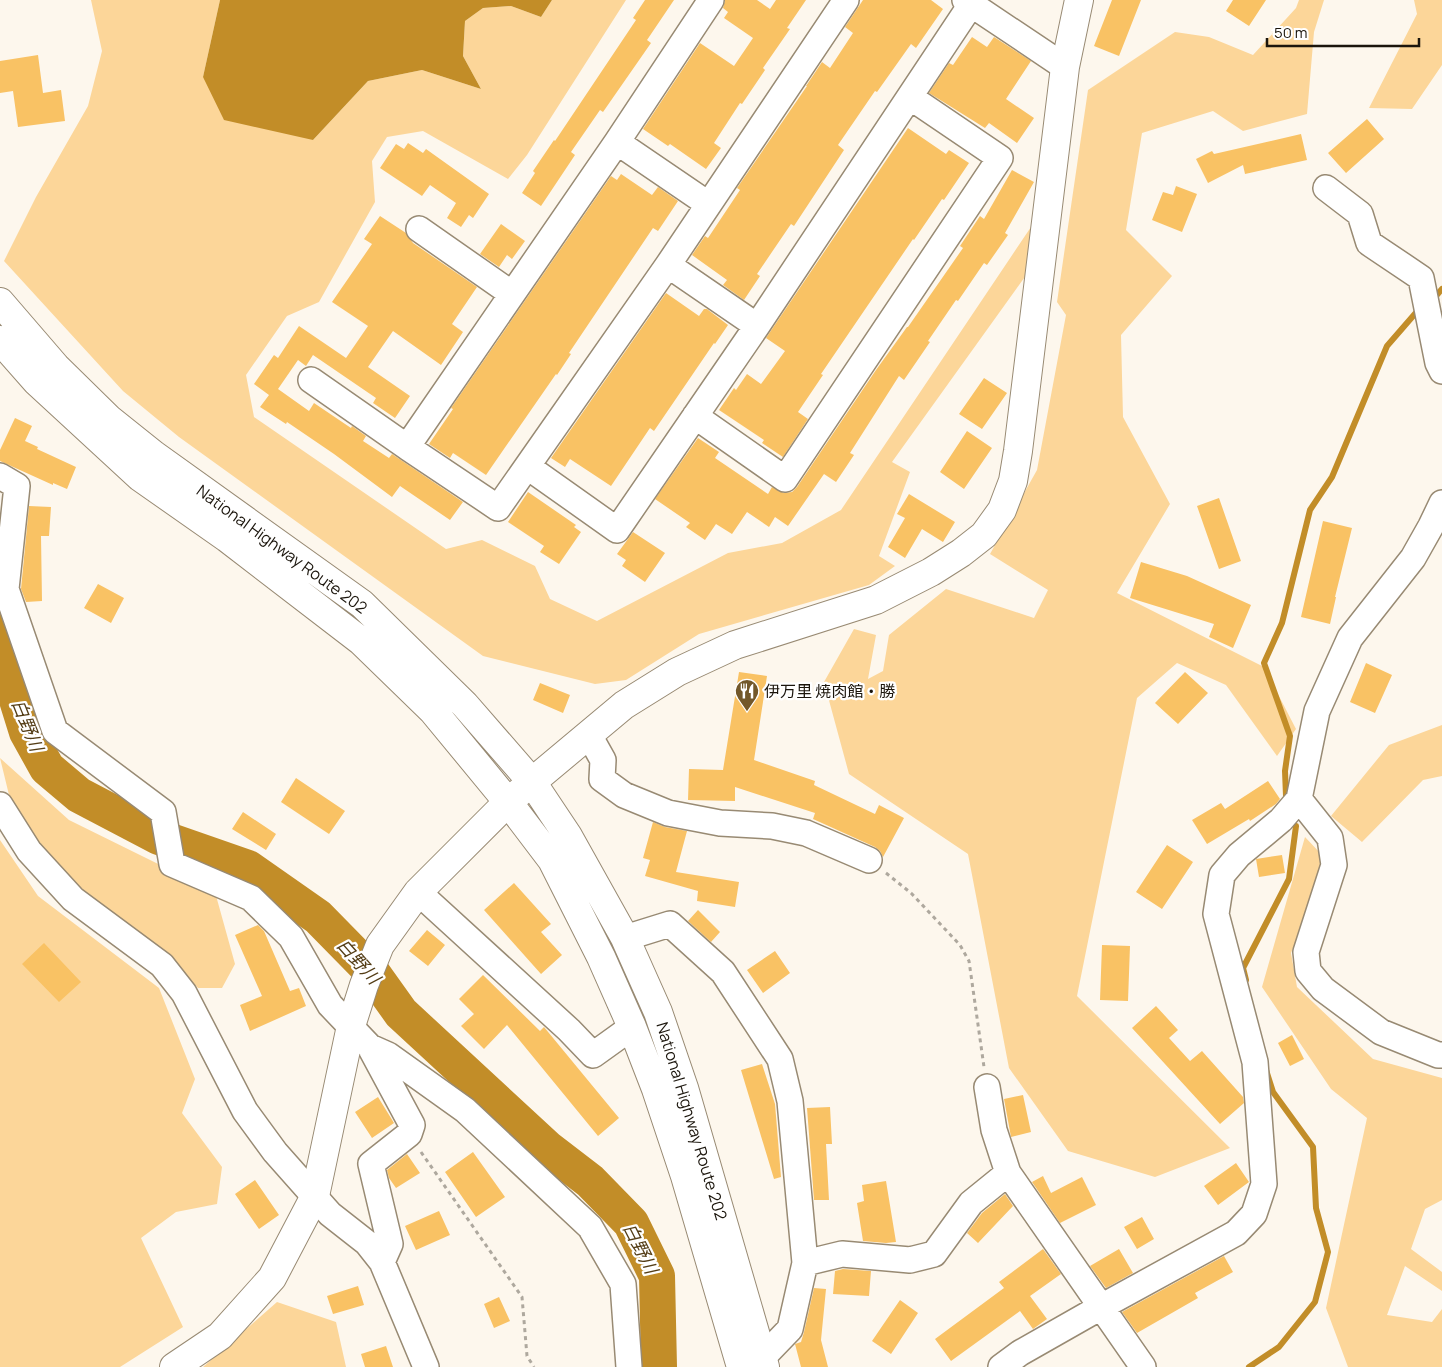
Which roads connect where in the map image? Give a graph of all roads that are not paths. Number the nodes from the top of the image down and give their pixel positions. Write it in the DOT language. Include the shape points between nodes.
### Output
graph roads {
  1 [pos="711,0"];
  2 [pos="846,0"];
  3 [pos="1079,0"];
  4 [pos="970,1"];
  5 [pos="1065,67"];
  6 [pos="910,97"];
  7 [pos="617,142"];
  8 [pos="1326,188"];
  9 [pos="708,204"];
  10 [pos="419,228"];
  11 [pos="668,265"];
  12 [pos="512,294"];
  13 [pos="0,302"];
  14 [pos="757,326"];
  15 [pos="0,340"];
  16 [pos="1442,371"];
  17 [pos="311,380"];
  18 [pos="695,416"];
  19 [pos="407,447"];
  20 [pos="528,467"];
  21 [pos="0,476"];
  22 [pos="1442,503"];
  23 [pos="589,735"];
  24 [pos="532,782"];
  25 [pos="1299,799"];
  26 [pos="508,802"];
  27 [pos="0,805"];
  28 [pos="869,860"];
  29 [pos="418,892"];
  30 [pos="625,938"];
  31 [pos="351,1026"];
  32 [pos="632,1027"];
  33 [pos="370,1047"];
  34 [pos="1442,1055"];
  35 [pos="987,1087"];
  36 [pos="1008,1173"];
  37 [pos="315,1196"];
  38 [pos="382,1262"];
  39 [pos="805,1263"];
  40 [pos="1101,1306"];
  41 [pos="756,1364"];
  42 [pos="174,1367"];
  43 [pos="426,1367"];
  44 [pos="630,1367"];
  45 [pos="1001,1367"];
  46 [pos="1143,1367"];
  1 -- 7 [label="street"];
  2 -- 9 [label="street"];
  3 -- 5 [label="main road"];
  4 -- 5 [label="street"];
  4 -- 6 [label="street"];
  5 -- 23 [label="main road" via="1018,451 1013,481 1002,510 984,535 931,572 876,600 735,646 677,672 624,705"];
  6 -- 14 [label="street"];
  6 -- 18 [label="street" via="1000,158 791,471 785,479"];
  7 -- 9 [label="street"];
  7 -- 12 [label="street"];
  8 -- 16 [label="street" via="1360,214 1369,243 1421,278"];
  9 -- 11 [label="street"];
  10 -- 12 [label="street"];
  11 -- 14 [label="street"];
  11 -- 20 [label="street"];
  12 -- 19 [label="street"];
  13 -- 24 [label="main road, National Highway Route 202" via="56,367 109,419 162,461 362,604 465,705"];
  14 -- 18 [label="street"];
  15 -- 26 [label="main road, National Highway Route 202" via="37,382 140,477 361,640 434,711"];
  17 -- 19 [label="street"];
  18 -- 20 [label="street" via="617,530"];
  19 -- 20 [label="street" via="498,508"];
  21 -- 31 [label="street" via="17,486 6,589 55,732 163,812 172,864 251,898 291,937 330,1004"];
  22 -- 25 [label="street" via="1413,558 1350,638 1317,711"];
  23 -- 24 [label="main road"];
  23 -- 28 [label="street" via="603,760 602,779 624,795 668,813 806,833"];
  24 -- 26 [label="main road"];
  24 -- 30 [label="main road, National Highway Route 202" via="568,836"];
  25 -- 34 [label="street" via="1330,838 1334,865 1306,952 1308,971 1323,989 1380,1032"];
  25 -- 40 [label="street" via="1222,875 1216,914 1255,1062 1264,1184 1254,1214 1236,1233"];
  26 -- 29 [label="main road"];
  26 -- 32 [label="main road, National Highway Route 202" via="552,860"];
  27 -- 37 [label="street" via="29,851 73,899 162,965 184,993 245,1111 275,1152"];
  29 -- 31 [label="main road" via="380,945"];
  29 -- 32 [label="street" via="569,1030 593,1056"];
  30 -- 39 [label="street" via="670,924 723,972 780,1059 790,1100"];
  30 -- 41 [label="main road, National Highway Route 202" via="658,1012 684,1088"];
  31 -- 33 [label="street"];
  31 -- 37 [label="main road"];
  32 -- 41 [label="main road, National Highway Route 202" via="656,1088 684,1176"];
  33 -- 38 [label="street" via="412,1126 408,1134 371,1164 390,1244"];
  33 -- 44 [label="street" via="388,1055 466,1110 590,1227 623,1284"];
  35 -- 36 [label="street" via="994,1130"];
  36 -- 39 [label="street" via="971,1202 934,1254 910,1260 842,1254"];
  36 -- 40 [label="street"];
  37 -- 38 [label="street" via="330,1214 367,1243"];
  37 -- 42 [label="main road" via="272,1278 220,1336"];
  38 -- 43 [label="street"];
  39 -- 41 [label="street" via="790,1329"];
  40 -- 45 [label="street"];
  40 -- 46 [label="street"];
}
